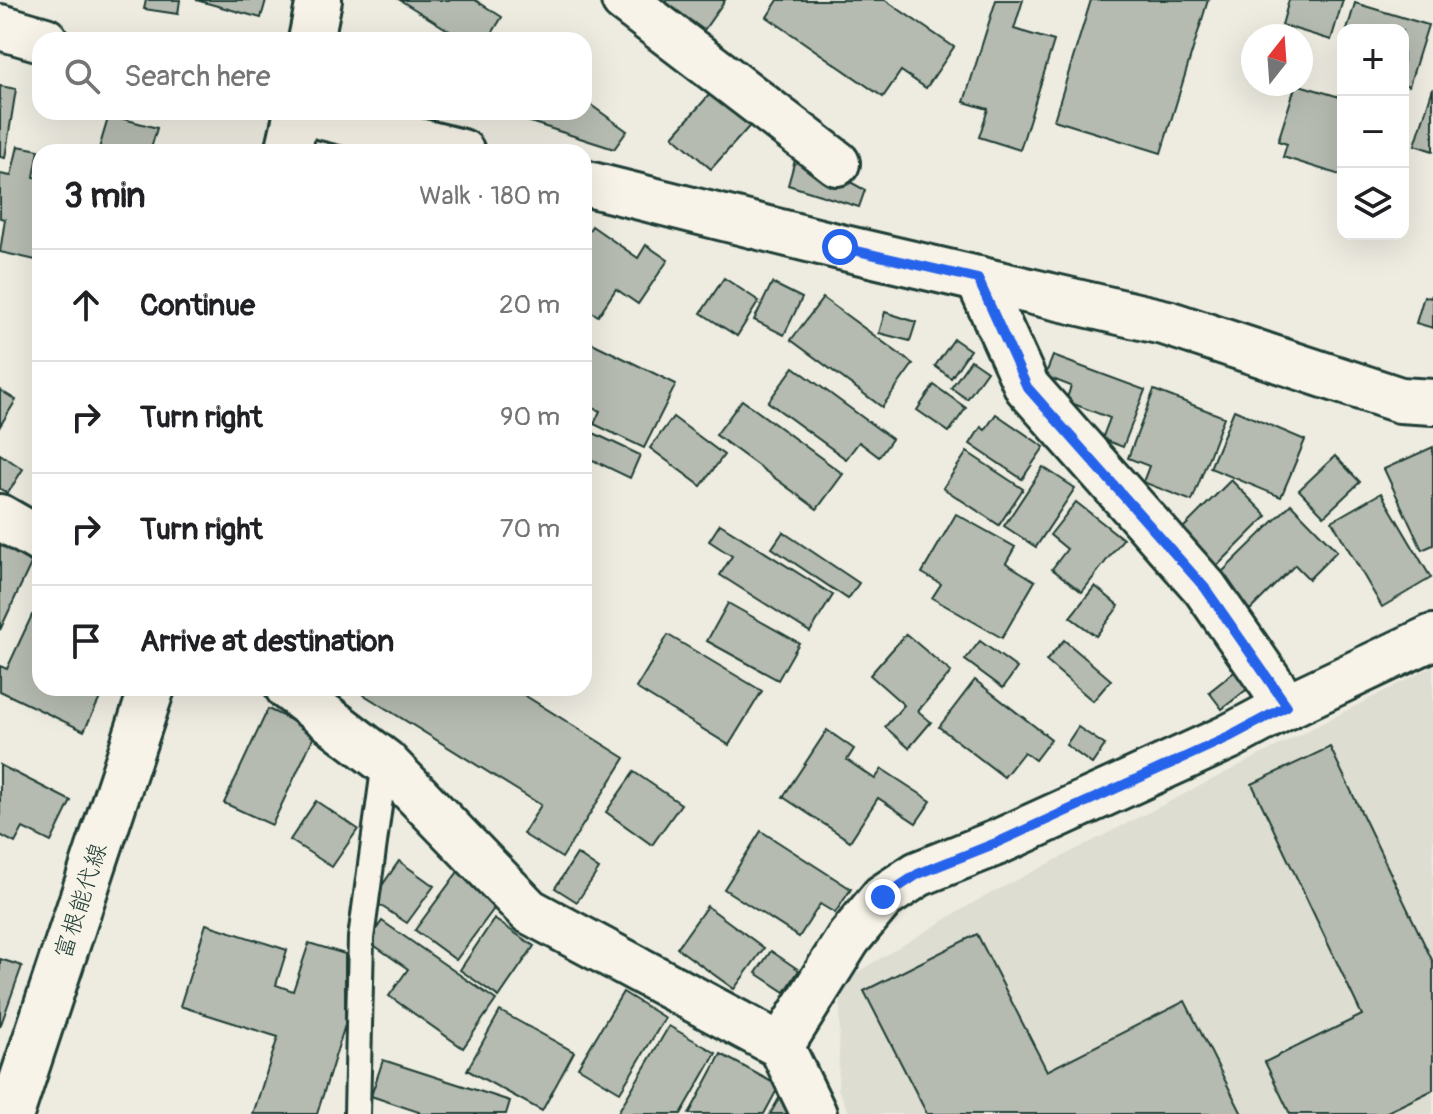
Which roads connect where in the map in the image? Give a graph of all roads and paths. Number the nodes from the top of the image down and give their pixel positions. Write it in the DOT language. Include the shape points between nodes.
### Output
graph roads {
  1 [pos="319,0"];
  2 [pos="624,0"];
  3 [pos="0,27"];
  4 [pos="313,32"];
  5 [pos="32,36"];
  6 [pos="295,120"];
  7 [pos="335,120"];
  8 [pos="290,144"];
  9 [pos="430,144"];
  10 [pos="837,163"];
  11 [pos="592,185"];
  12 [pos="978,279"];
  13 [pos="1433,402"];
  14 [pos="0,517"];
  15 [pos="32,535"];
  16 [pos="1433,637"];
  17 [pos="149,696"];
  18 [pos="298,696"];
  19 [pos="1287,706"];
  20 [pos="385,762"];
  21 [pos="781,1046"];
  22 [pos="11,1114"];
  23 [pos="357,1114"];
  24 [pos="814,1114"];
  1 -- 4 [label="street"];
  2 -- 10 [label="street"];
  3 -- 5 [label="street"];
  6 -- 8 [label="street"];
  7 -- 9 [label="street"];
  11 -- 12 [label="street"];
  12 -- 13 [label="street" via="1167,323 1400,400"];
  12 -- 19 [label="street" via="1027,387 1205,588"];
  14 -- 15 [label="street"];
  16 -- 19 [label="street"];
  17 -- 22 [label="street, 富根能代線"];
  18 -- 20 [label="street"];
  19 -- 21 [label="street" via="1229,737 918,874 883,897 848,939"];
  20 -- 21 [label="street" via="529,911"];
  20 -- 23 [label="lane" via="361,938"];
  21 -- 24 [label="street"];
}
